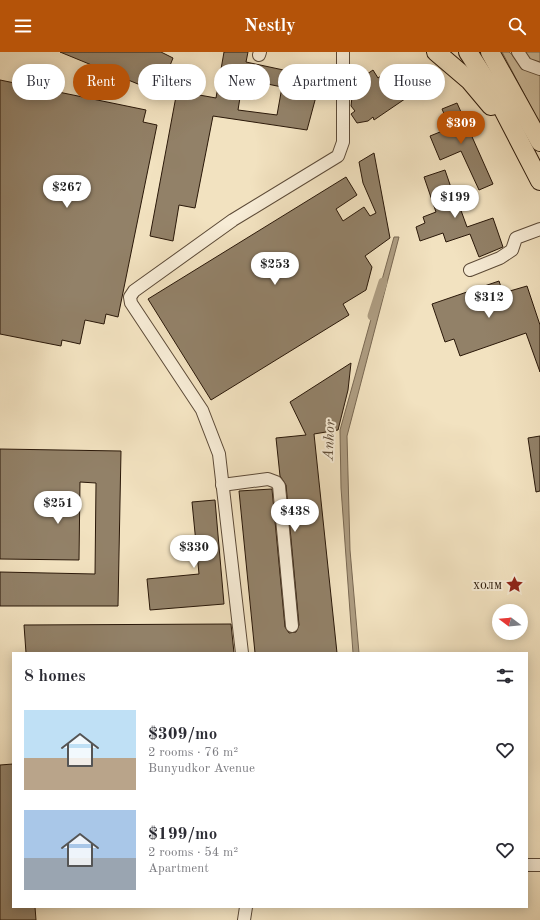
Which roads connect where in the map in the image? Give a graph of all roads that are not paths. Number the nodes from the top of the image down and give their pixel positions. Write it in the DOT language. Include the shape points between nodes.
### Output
graph roads {
  1 [pos="343,52"];
  2 [pos="436,52"];
  3 [pos="468,52"];
  4 [pos="490,52"];
  5 [pos="518,52"];
  6 [pos="540,69"];
  7 [pos="540,142"];
  8 [pos="532,162"];
  9 [pos="540,181"];
  10 [pos="540,229"];
  11 [pos="470,270"];
  12 [pos="222,484"];
  13 [pos="292,626"];
  14 [pos="242,652"];
  15 [pos="540,865"];
  16 [pos="528,866"];
  17 [pos="246,908"];
  18 [pos="244,920"];
  1 -- 12 [label="street" via="343,142 338,156 233,220 134,291 130,297 131,303 202,410 219,454"];
  2 -- 8 [label="highway" via="470,81"];
  3 -- 8 [label="highway" via="495,94"];
  4 -- 7 [label="highway"];
  5 -- 6 [label="street" via="526,64"];
  8 -- 9 [label="highway"];
  10 -- 11 [label="street" via="516,238 512,250 500,258"];
  12 -- 13 [label="street" via="268,479 279,486"];
  12 -- 14 [label="street"];
  15 -- 16 [label="street"];
  17 -- 18 [label="street"];
}
